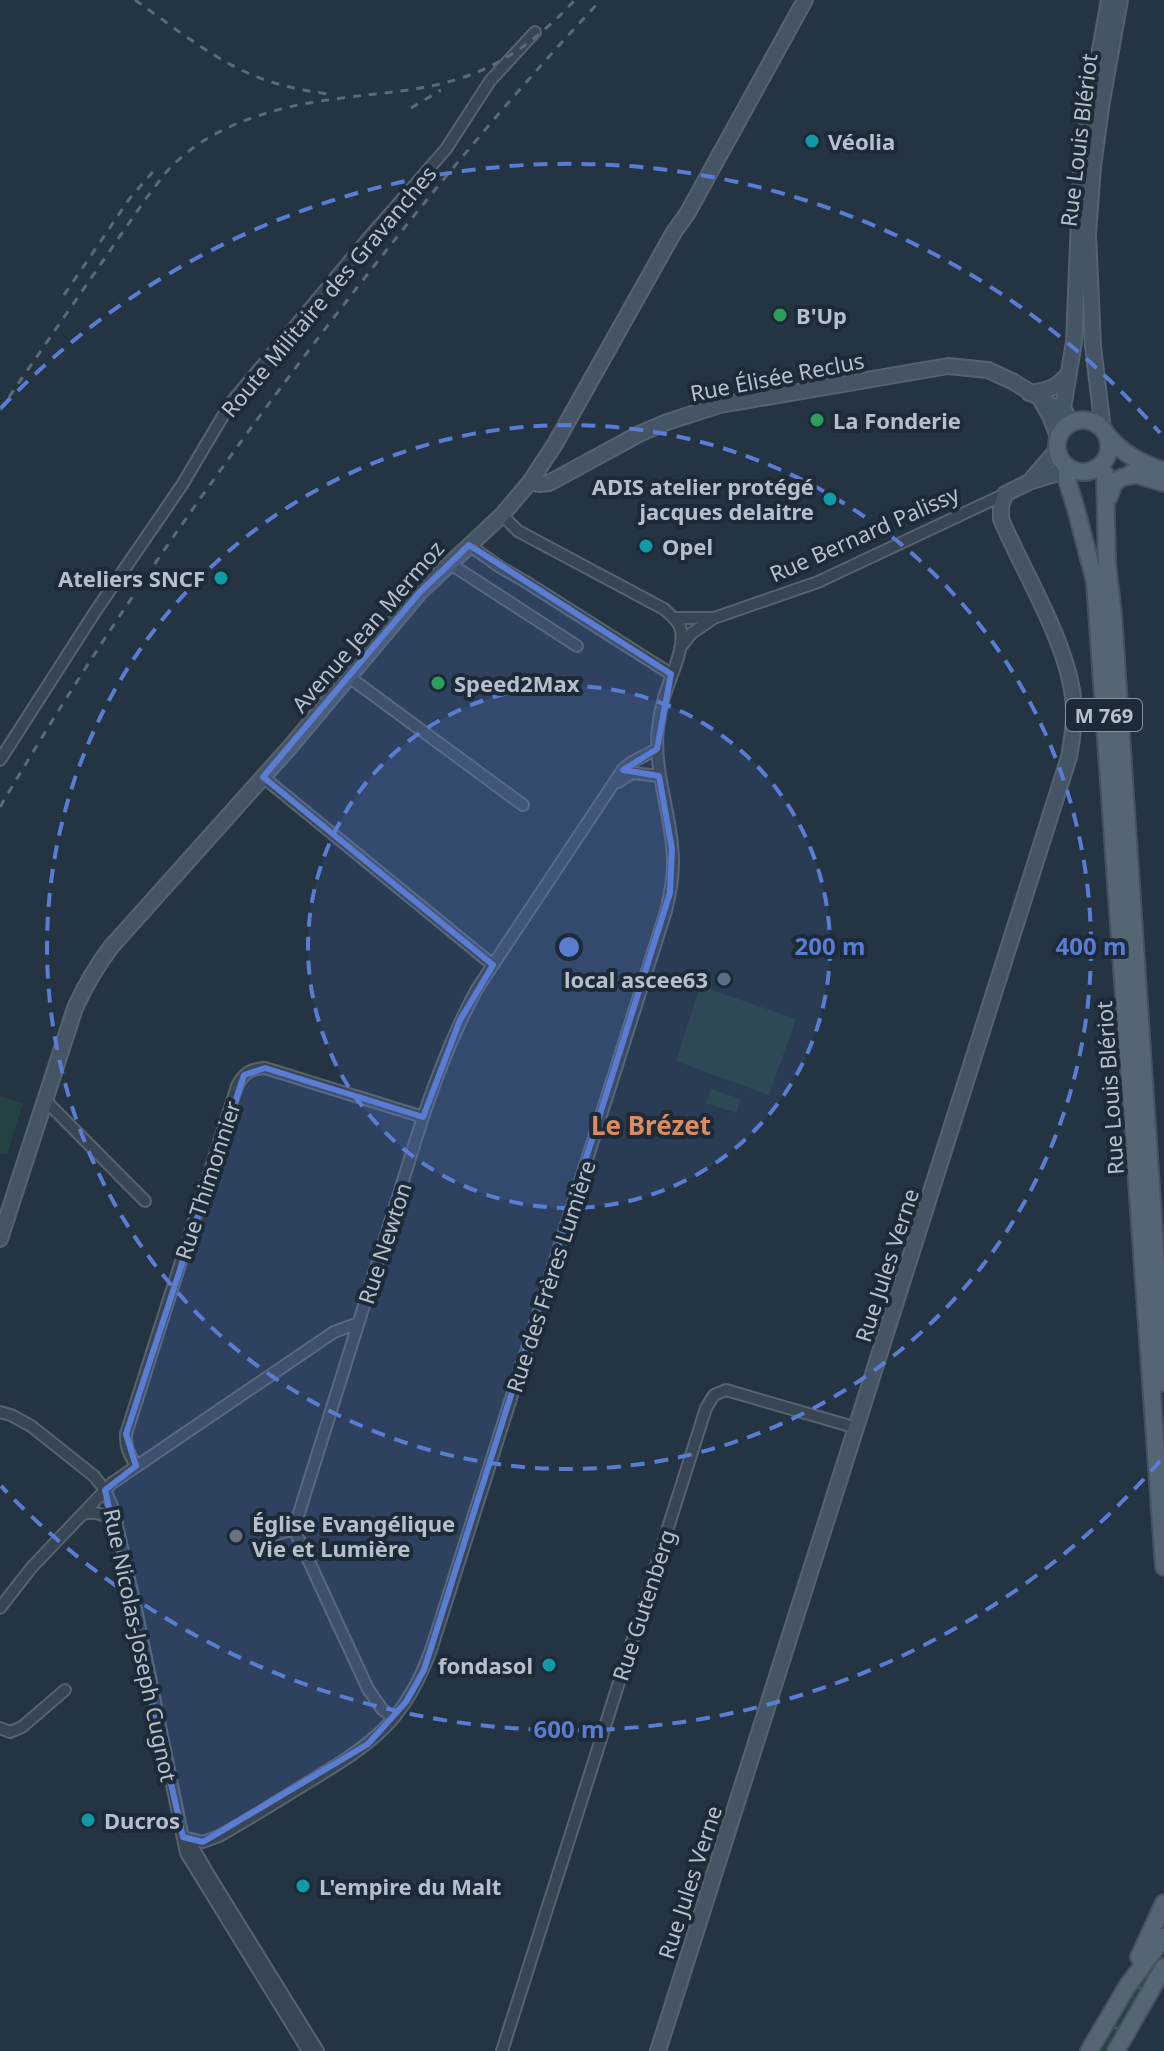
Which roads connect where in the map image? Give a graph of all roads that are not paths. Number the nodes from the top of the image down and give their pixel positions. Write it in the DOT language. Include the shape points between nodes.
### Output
graph roads {
  1 [pos="805,0"];
  2 [pos="1109,0"];
  3 [pos="1120,0"];
  4 [pos="535,32"];
  5 [pos="1069,374"];
  6 [pos="1034,396"];
  7 [pos="1072,422"];
  8 [pos="1105,432"];
  9 [pos="1058,443"];
  10 [pos="1099,466"];
  11 [pos="1068,467"];
  12 [pos="1157,478"];
  13 [pos="1036,480"];
  14 [pos="530,482"];
  15 [pos="1005,494"];
  16 [pos="1076,509"];
  17 [pos="971,510"];
  18 [pos="502,515"];
  19 [pos="1001,519"];
  20 [pos="469,545"];
  21 [pos="449,563"];
  22 [pos="1107,563"];
  23 [pos="674,618"];
  24 [pos="714,618"];
  25 [pos="577,646"];
  26 [pos="679,649"];
  27 [pos="671,674"];
  28 [pos="349,677"];
  29 [pos="657,749"];
  30 [pos="0,760"];
  31 [pos="659,776"];
  32 [pos="263,777"];
  33 [pos="613,785"];
  34 [pos="523,805"];
  35 [pos="493,965"];
  36 [pos="45,1100"];
  37 [pos="423,1117"];
  38 [pos="145,1201"];
  39 [pos="0,1239"];
  40 [pos="358,1323"];
  41 [pos="1164,1383"];
  42 [pos="0,1412"];
  43 [pos="857,1428"];
  44 [pos="136,1466"];
  45 [pos="105,1490"];
  46 [pos="82,1514"];
  47 [pos="117,1522"];
  48 [pos="294,1529"];
  49 [pos="270,1536"];
  50 [pos="1164,1567"];
  51 [pos="0,1608"];
  52 [pos="65,1690"];
  53 [pos="394,1718"];
  54 [pos="0,1728"];
  55 [pos="219,1836"];
  56 [pos="183,1837"];
  57 [pos="197,1854"];
  58 [pos="1164,1903"];
  59 [pos="1164,1937"];
  60 [pos="1164,1967"];
  61 [pos="1128,1985"];
  62 [pos="308,2051"];
  63 [pos="318,2051"];
  64 [pos="502,2051"];
  65 [pos="658,2051"];
  66 [pos="1089,2051"];
  67 [pos="1116,2051"];
  1 -- 14 [label="main road, Avenue Jean Mermoz"];
  2 -- 5 [label="main road, Rue Louis Blériot" via="1081,170"];
  3 -- 8 [label="main road, Rue Louis Blériot" via="1100,114 1088,234 1093,346"];
  4 -- 30 [label="street, Route Militaire des Gravanches" via="490,81 446,149 230,404"];
  5 -- 6 [label="main road"];
  5 -- 7 [label="main road, Rue Louis Blériot" via="1063,408"];
  6 -- 7 [label="main road, Rue Élisée Reclus"];
  6 -- 9 [label="main road" via="1050,416"];
  6 -- 14 [label="main road, Rue Élisée Reclus" via="988,370 948,366 720,405 639,434 549,483"];
  7 -- 8 [label="main road" via="1086,420"];
  7 -- 9 [label="main road"];
  8 -- 10 [label="main road" via="1108,453"];
  8 -- 12 [label="main road"];
  9 -- 11 [label="main road" via="1060,459"];
  9 -- 13 [label="main road, Rue Bernard Palissy"];
  10 -- 11 [label="main road" via="1083,472"];
  10 -- 12 [label="main road"];
  10 -- 22 [label="main road, Rue Louis Blériot / M 769" via="1105,474"];
  11 -- 13 [label="main road, Rue Bernard Palissy"];
  11 -- 16 [label="main road, Rue Louis Blériot / M 769"];
  12 -- 22 [label="main road" via="1117,479 1113,484"];
  13 -- 15 [label="main road, Rue Bernard Palissy"];
  13 -- 16 [label="main road" via="1059,486"];
  14 -- 18 [label="main road, Avenue Jean Mermoz"];
  15 -- 17 [label="street, Rue Bernard Palissy"];
  15 -- 19 [label="main road"];
  16 -- 50 [label="main road, Rue Louis Blériot / M 769" via="1095,582"];
  17 -- 19 [label="street"];
  17 -- 24 [label="street, Rue Bernard Palissy" via="818,582"];
  18 -- 20 [label="main road, Avenue Jean Mermoz"];
  18 -- 23 [label="street" via="518,531"];
  19 -- 43 [label="main road, Rue Jules Verne" via="1065,660 1074,732"];
  20 -- 21 [label="main road, Avenue Jean Mermoz"];
  20 -- 27 [label="street"];
  21 -- 25 [label="street"];
  21 -- 28 [label="main road, Avenue Jean Mermoz"];
  22 -- 41 [label="main road, Rue Louis Blériot / M 769"];
  23 -- 24 [label="street, Rue Bernard Palissy"];
  23 -- 26 [label="street, Rue des Frères Lumière" via="680,627"];
  24 -- 26 [label="street, Rue Bernard Palissy"];
  26 -- 27 [label="street, Rue des Frères Lumière"];
  27 -- 29 [label="street, Rue des Frères Lumière"];
  28 -- 32 [label="main road, Avenue Jean Mermoz"];
  28 -- 34 [label="street"];
  29 -- 31 [label="street, Rue des Frères Lumière"];
  29 -- 33 [label="street, Rue Newton" via="628,765"];
  31 -- 33 [label="street" via="632,773"];
  31 -- 53 [label="street, Rue des Frères Lumière" via="673,862 666,911 432,1647"];
  32 -- 35 [label="street"];
  32 -- 36 [label="main road, Avenue Jean Mermoz" via="97,966 75,1008"];
  33 -- 35 [label="street, Rue Newton"];
  35 -- 37 [label="street, Rue Newton" via="460,1020"];
  36 -- 38 [label="street"];
  36 -- 39 [label="main road, Avenue Jean Mermoz"];
  37 -- 40 [label="street, Rue Newton"];
  37 -- 44 [label="street, Rue Thimonnier" via="265,1068 244,1075 126,1434"];
  40 -- 44 [label="street" via="334,1332"];
  40 -- 48 [label="street, Rue Newton"];
  42 -- 45 [label="street, Rue Nicolas-Joseph Cugnot" via="31,1426"];
  43 -- 64 [label="street, Rue Gutenberg" via="736,1391 714,1395 706,1408"];
  43 -- 65 [label="main road, Rue Jules Verne"];
  44 -- 45 [label="street"];
  45 -- 46 [label="street"];
  45 -- 47 [label="street, Rue Nicolas-Joseph Cugnot"];
  46 -- 47 [label="street" via="102,1514"];
  46 -- 51 [label="street"];
  47 -- 56 [label="street, Rue Nicolas-Joseph Cugnot"];
  48 -- 49 [label="street"];
  48 -- 53 [label="street" via="368,1689"];
  52 -- 54 [label="street" via="22,1727 10,1732"];
  53 -- 55 [label="street, Rue des Frères Lumière" via="352,1755"];
  55 -- 56 [label="street, Rue des Frères Lumière" via="203,1842"];
  55 -- 57 [label="street, Rue des Frères Lumière"];
  56 -- 57 [label="street, Rue Nicolas-Joseph Cugnot"];
  56 -- 62 [label="street, Rue Nicolas-Joseph Cugnot" via="186,1853"];
  57 -- 63 [label="street, Rue Nicolas-Joseph Cugnot"];
  58 -- 61 [label="main road"];
  59 -- 61 [label="main road"];
  60 -- 67 [label="main road"];
  61 -- 66 [label="main road"];
}
